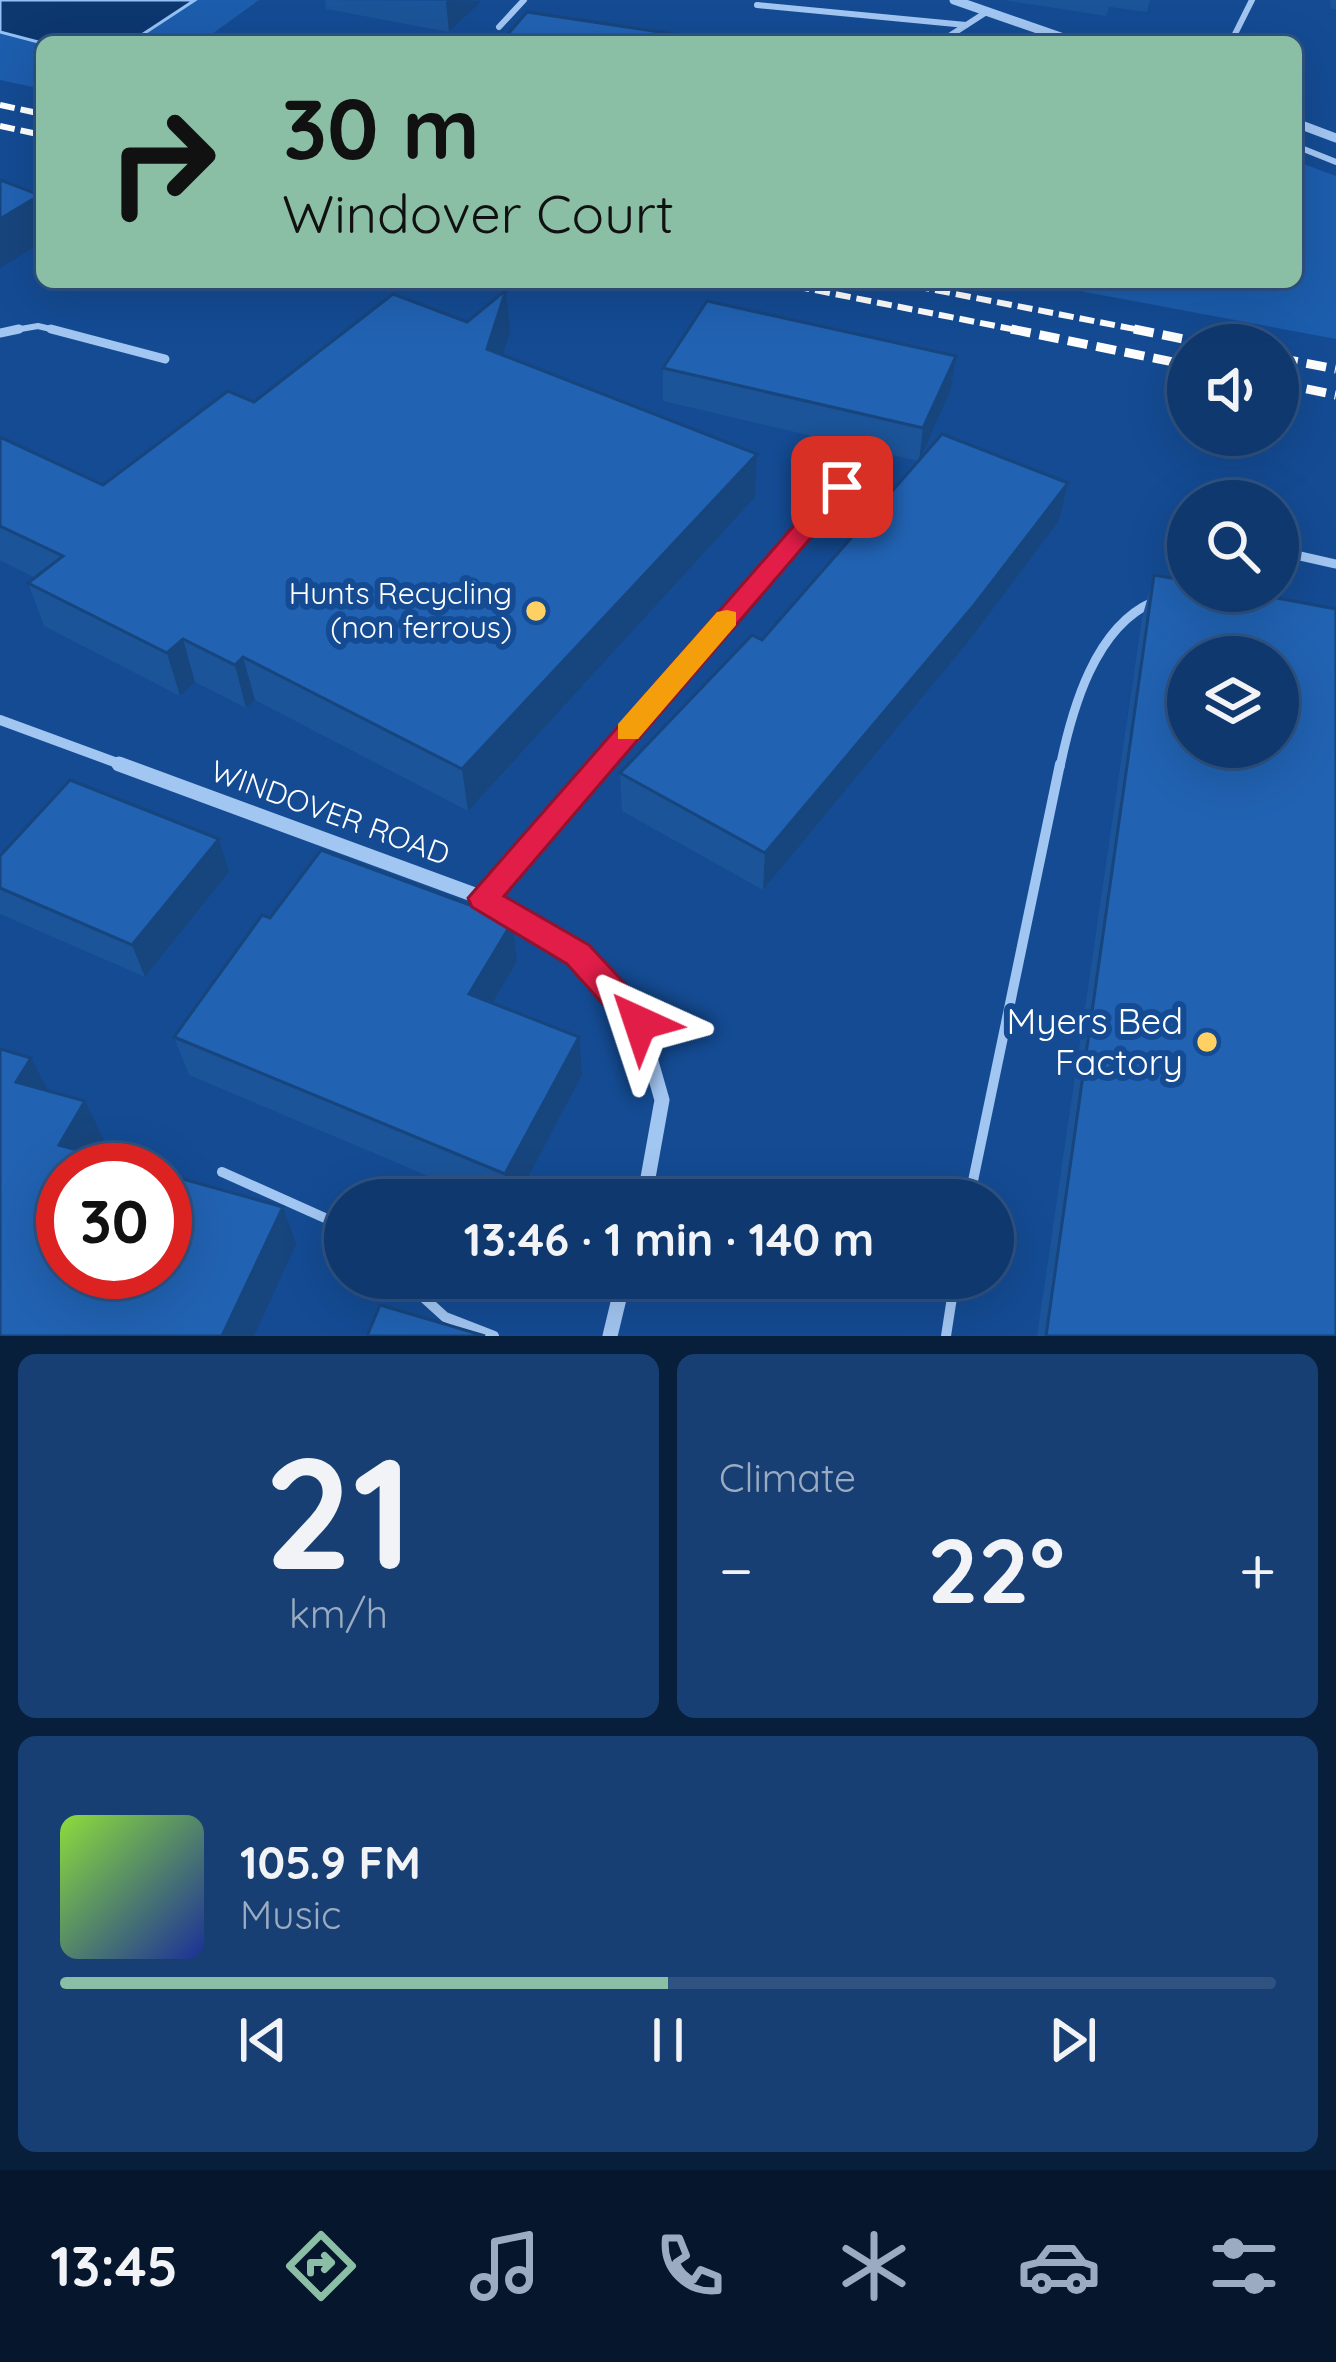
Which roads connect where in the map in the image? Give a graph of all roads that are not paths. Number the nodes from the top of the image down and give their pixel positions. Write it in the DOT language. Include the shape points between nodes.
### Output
graph roads {
  1 [pos="524,0"];
  2 [pos="953,0"];
  3 [pos="1252,0"];
  4 [pos="757,5"];
  5 [pos="988,11"];
  6 [pos="966,25"];
  7 [pos="499,27"];
  8 [pos="949,36"];
  9 [pos="1046,36"];
  10 [pos="1234,36"];
  11 [pos="1302,125"];
  12 [pos="1336,138"];
  13 [pos="1302,148"];
  14 [pos="1336,161"];
  15 [pos="0,333"];
  16 [pos="165,359"];
  17 [pos="842,487"];
  18 [pos="1299,556"];
  19 [pos="1336,564"];
  20 [pos="1167,601"];
  21 [pos="0,720"];
  22 [pos="633,727"];
  23 [pos="483,898"];
  24 [pos="222,1172"];
  25 [pos="648,1179"];
  26 [pos="974,1179"];
  27 [pos="324,1218"];
  28 [pos="426,1299"];
  29 [pos="619,1299"];
  30 [pos="952,1299"];
  31 [pos="494,1336"];
  32 [pos="610,1336"];
  33 [pos="946,1336"];
  1 -- 7 [label="lane"];
  2 -- 5 [label="street"];
  3 -- 10 [label="lane"];
  4 -- 6 [label="lane"];
  5 -- 6 [label="lane"];
  5 -- 9 [label="street"];
  6 -- 8 [label="lane"];
  11 -- 12 [label="street"];
  13 -- 14 [label="lane"];
  15 -- 16 [label="lane" via="38,326"];
  17 -- 22 [label="lane"];
  18 -- 19 [label="lane"];
  20 -- 26 [label="lane" via="1146,603 1115,628 1070,717"];
  21 -- 23 [label="street, WINDOVER ROAD"];
  22 -- 23 [label="street"];
  23 -- 25 [label="street, WINDOVER ROAD" via="578,954 640,1023 662,1100"];
  24 -- 27 [label="lane"];
  28 -- 31 [label="lane" via="446,1317"];
  29 -- 32 [label="street"];
  30 -- 33 [label="lane"];
}
